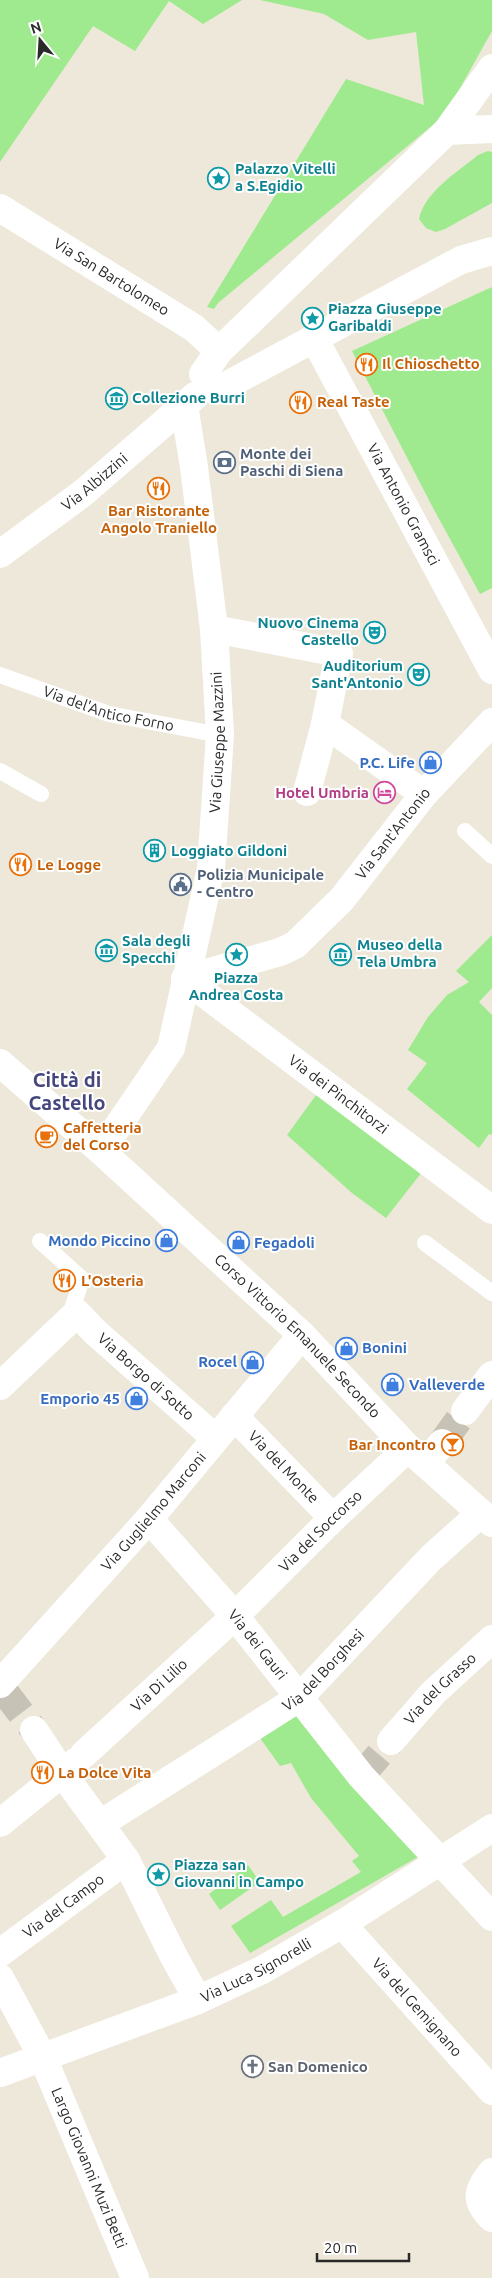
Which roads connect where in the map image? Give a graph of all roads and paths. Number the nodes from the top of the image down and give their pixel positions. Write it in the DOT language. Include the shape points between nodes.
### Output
graph roads {
  1 [pos="492,68"];
  2 [pos="492,129"];
  3 [pos="447,131"];
  4 [pos="0,208"];
  5 [pos="492,251"];
  6 [pos="314,338"];
  7 [pos="219,351"];
  8 [pos="210,384"];
  9 [pos="184,405"];
  10 [pos="0,554"];
  11 [pos="214,629"];
  12 [pos="492,670"];
  13 [pos="0,674"];
  14 [pos="492,722"];
  15 [pos="325,724"];
  16 [pos="220,735"];
  17 [pos="0,771"];
  18 [pos="307,792"];
  19 [pos="41,794"];
  20 [pos="429,798"];
  21 [pos="465,831"];
  22 [pos="492,856"];
  23 [pos="185,980"];
  24 [pos="0,1063"];
  25 [pos="101,1151"];
  26 [pos="492,1210"];
  27 [pos="40,1241"];
  28 [pos="425,1243"];
  29 [pos="492,1293"];
  30 [pos="77,1314"];
  31 [pos="302,1335"];
  32 [pos="492,1375"];
  33 [pos="1,1382"];
  34 [pos="465,1411"];
  35 [pos="234,1416"];
  36 [pos="215,1438"];
  37 [pos="425,1452"];
  38 [pos="333,1518"];
  39 [pos="486,1518"];
  40 [pos="149,1519"];
  41 [pos="234,1616"];
  42 [pos="492,1639"];
  43 [pos="1,1687"];
  44 [pos="299,1698"];
  45 [pos="34,1730"];
  46 [pos="391,1741"];
  47 [pos="75,1763"];
  48 [pos="0,1823"];
  49 [pos="100,1824"];
  50 [pos="492,1828"];
  51 [pos="126,1860"];
  52 [pos="440,1863"];
  53 [pos="492,1917"];
  54 [pos="342,1924"];
  55 [pos="0,1953"];
  56 [pos="0,1978"];
  57 [pos="198,2000"];
  58 [pos="43,2058"];
  59 [pos="0,2073"];
  60 [pos="492,2090"];
  61 [pos="492,2172"];
  62 [pos="492,2218"];
  63 [pos="135,2278"];
  1 -- 3 [label="street"];
  2 -- 3 [label="street"];
  3 -- 7 [label="street"];
  4 -- 7 [label="street, Via San Bartolomeo" via="194,328"];
  5 -- 6 [label="street" via="461,260"];
  6 -- 8 [label="street" via="216,391"];
  6 -- 12 [label="street, Via Antonio Gramsci"];
  7 -- 8 [label="street" via="203,374"];
  8 -- 9 [label="street, Via Albizzini"];
  9 -- 10 [label="street, Via Albizzini" via="83,493"];
  9 -- 11 [label="street, Via Giuseppe Mazzini"];
  11 -- 15 [label="street" via="339,653"];
  11 -- 16 [label="street, Via Giuseppe Mazzini"];
  13 -- 16 [label="lane, Via del'Antico Forno" via="109,714"];
  14 -- 20 [label="street, Via Sant'Antonio"];
  15 -- 18 [label="street"];
  15 -- 20 [label="street"];
  16 -- 23 [label="street, Via Giuseppe Mazzini" via="210,868"];
  17 -- 19 [label="lane"];
  20 -- 23 [label="street, Via Sant'Antonio" via="342,899 295,945"];
  21 -- 22 [label="lane"];
  23 -- 25 [label="street, Via Giuseppe Mazzini" via="171,1048"];
  23 -- 26 [label="street, Via dei Pinchitorzi"];
  24 -- 25 [label="street, Corso Vittorio Emanuele Secondo"];
  25 -- 31 [label="street, Corso Vittorio Emanuele Secondo"];
  27 -- 30 [label="lane" via="82,1279 73,1306"];
  28 -- 29 [label="lane"];
  30 -- 33 [label="street"];
  30 -- 36 [label="street, Via Borgo di Sotto"];
  31 -- 35 [label="street, Via Guglielmo Marconi"];
  31 -- 37 [label="street, Corso Vittorio Emanuele Secondo"];
  32 -- 34 [label="street"];
  35 -- 36 [label="street, Via Guglielmo Marconi"];
  35 -- 38 [label="street, Via del Monte"];
  36 -- 40 [label="street, Via Guglielmo Marconi"];
  37 -- 38 [label="street, Via del Soccorso"];
  37 -- 39 [label="street, Corso Vittorio Emanuele Secondo"];
  38 -- 41 [label="street, Via del Soccorso"];
  39 -- 44 [label="street, Via del Borghesi" via="431,1558"];
  40 -- 41 [label="street, Via dei Gauri"];
  40 -- 43 [label="street, Via Guglielmo Marconi"];
  41 -- 44 [label="street, Via dei Gauri"];
  41 -- 47 [label="street, Via Di Lilio"];
  42 -- 46 [label="street, Via del Grasso" via="433,1694"];
  44 -- 49 [label="street, Via del Borghesi"];
  44 -- 52 [label="street, Via dei Gauri" via="361,1776"];
  45 -- 47 [label="street"];
  47 -- 48 [label="street, Via Di Lilio"];
  47 -- 49 [label="street"];
  49 -- 51 [label="street"];
  50 -- 52 [label="street, Via Luca Signorelli"];
  51 -- 55 [label="street, Via del Campo"];
  51 -- 57 [label="street"];
  52 -- 53 [label="street, Via dei Gauri"];
  52 -- 54 [label="street, Via Luca Signorelli"];
  54 -- 57 [label="street, Via Luca Signorelli" via="262,1970"];
  54 -- 60 [label="street, Via del Gemignano"];
  56 -- 58 [label="street, Largo Giovanni Muzi Betti"];
  57 -- 58 [label="street, Via Luca Signorelli"];
  58 -- 59 [label="street, Via Luca Signorelli"];
  58 -- 63 [label="street, Largo Giovanni Muzi Betti"];
  61 -- 62 [label="street" via="480,2191 479,2200 481,2208"];
}
